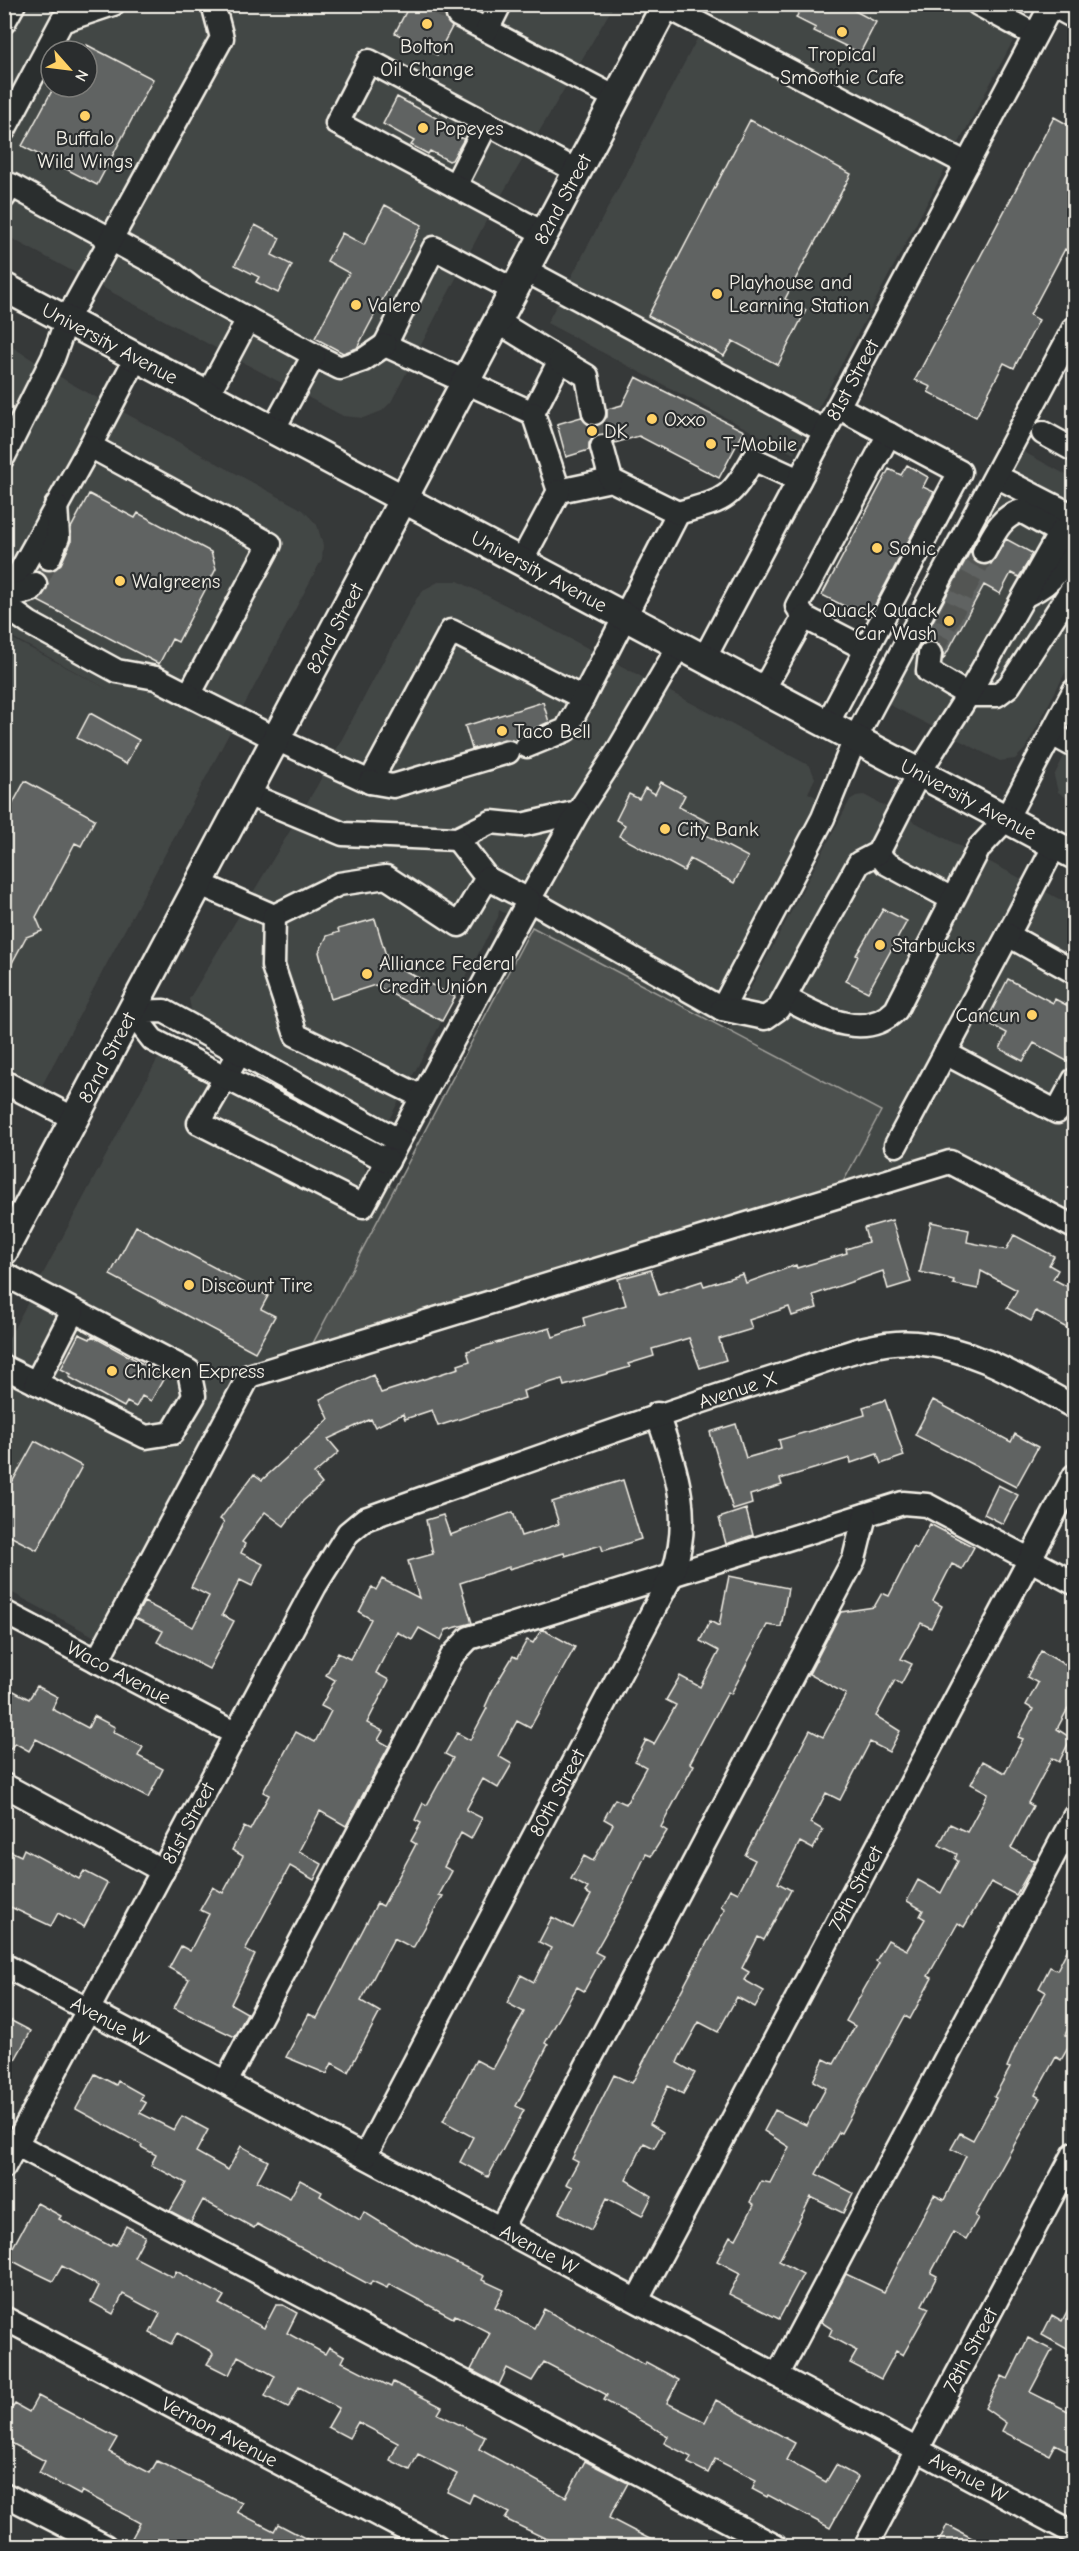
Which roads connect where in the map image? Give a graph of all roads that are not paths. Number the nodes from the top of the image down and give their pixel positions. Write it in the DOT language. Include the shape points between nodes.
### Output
graph roads {
  1 [pos="14,4"];
  2 [pos="113,4"];
  3 [pos="213,4"];
  4 [pos="500,4"];
  5 [pos="978,4"];
  6 [pos="664,5"];
  7 [pos="1052,5"];
  8 [pos="458,15"];
  9 [pos="1074,17"];
  10 [pos="4,22"];
  11 [pos="487,30"];
  12 [pos="1035,35"];
  13 [pos="616,98"];
  14 [pos="487,123"];
  15 [pos="4,130"];
  16 [pos="967,164"];
  17 [pos="577,171"];
  18 [pos="455,186"];
  19 [pos="7,188"];
  20 [pos="545,234"];
  21 [pos="112,238"];
  22 [pos="520,280"];
  23 [pos="4,287"];
  24 [pos="67,319"];
  25 [pos="248,319"];
  26 [pos="498,322"];
  27 [pos="1074,328"];
  28 [pos="385,345"];
  29 [pos="314,355"];
  30 [pos="137,356"];
  31 [pos="560,360"];
  32 [pos="465,383"];
  33 [pos="208,393"];
  34 [pos="838,407"];
  35 [pos="533,413"];
  36 [pos="594,413"];
  37 [pos="273,430"];
  38 [pos="825,431"];
  39 [pos="889,434"];
  40 [pos="1043,434"];
  41 [pos="90,446"];
  42 [pos="602,447"];
  43 [pos="1074,450"];
  44 [pos="4,456"];
  45 [pos="996,476"];
  46 [pos="611,480"];
  47 [pos="799,480"];
  48 [pos="560,491"];
  49 [pos="403,499"];
  50 [pos="57,506"];
  51 [pos="678,513"];
  52 [pos="1068,524"];
  53 [pos="984,552"];
  54 [pos="49,558"];
  55 [pos="521,562"];
  56 [pos="35,584"];
  57 [pos="1074,586"];
  58 [pos="6,597"];
  59 [pos="623,616"];
  60 [pos="804,617"];
  61 [pos="679,646"];
  62 [pos="866,649"];
  63 [pos="930,654"];
  64 [pos="704,659"];
  65 [pos="763,690"];
  66 [pos="1074,691"];
  67 [pos="189,694"];
  68 [pos="968,695"];
  69 [pos="583,698"];
  70 [pos="827,724"];
  71 [pos="1052,734"];
  72 [pos="855,739"];
  73 [pos="276,740"];
  74 [pos="1074,746"];
  75 [pos="919,773"];
  76 [pos="370,782"];
  77 [pos="247,794"];
  78 [pos="578,812"];
  79 [pos="1006,819"];
  80 [pos="457,839"];
  81 [pos="1065,850"];
  82 [pos="878,853"];
  83 [pos="487,878"];
  84 [pos="200,884"];
  85 [pos="952,899"];
  86 [pos="530,900"];
  87 [pos="274,916"];
  88 [pos="1008,935"];
  89 [pos="1074,972"];
  90 [pos="785,998"];
  91 [pos="722,1009"];
  92 [pos="132,1012"];
  93 [pos="945,1053"];
  94 [pos="239,1054"];
  95 [pos="227,1077"];
  96 [pos="1074,1080"];
  97 [pos="4,1082"];
  98 [pos="422,1097"];
  99 [pos="75,1119"];
  100 [pos="399,1140"];
  101 [pos="896,1145"];
  102 [pos="388,1161"];
  103 [pos="1074,1227"];
  104 [pos="4,1251"];
  105 [pos="4,1274"];
  106 [pos="73,1311"];
  107 [pos="4,1367"];
  108 [pos="36,1383"];
  109 [pos="1074,1407"];
  110 [pos="657,1414"];
  111 [pos="1074,1476"];
  112 [pos="399,1506"];
  113 [pos="865,1515"];
  114 [pos="1030,1560"];
  115 [pos="673,1573"];
  116 [pos="1074,1583"];
  117 [pos="4,1612"];
  118 [pos="98,1661"];
  119 [pos="236,1734"];
  120 [pos="4,1785"];
  121 [pos="1074,1817"];
  122 [pos="163,1871"];
  123 [pos="4,1965"];
  124 [pos="88,2009"];
  125 [pos="226,2082"];
  126 [pos="10,2142"];
  127 [pos="1074,2154"];
  128 [pos="365,2156"];
  129 [pos="4,2167"];
  130 [pos="501,2228"];
  131 [pos="637,2300"];
  132 [pos="4,2318"];
  133 [pos="778,2374"];
  134 [pos="918,2449"];
  135 [pos="4,2494"];
  136 [pos="1074,2533"];
  137 [pos="105,2547"];
  138 [pos="437,2547"];
  139 [pos="775,2547"];
  140 [pos="866,2547"];
  1 -- 10 [label="street"];
  2 -- 15 [label="street" via="62,21"];
  3 -- 21 [label="street" via="222,38"];
  4 -- 11 [label="street"];
  5 -- 12 [label="street"];
  6 -- 13 [label="main road, 82nd Street"];
  6 -- 16 [label="street"];
  7 -- 9 [label="street"];
  7 -- 12 [label="street, 81st Street"];
  8 -- 11 [label="street"];
  11 -- 13 [label="street"];
  12 -- 16 [label="street, 81st Street"];
  13 -- 17 [label="main road, 82nd Street"];
  14 -- 17 [label="street"];
  14 -- 18 [label="street"];
  14 -- 18 [label="street" via="369,60 337,123"];
  16 -- 34 [label="street, 81st Street"];
  17 -- 20 [label="main road, 82nd Street"];
  18 -- 20 [label="street"];
  19 -- 21 [label="street"];
  20 -- 22 [label="main road, 82nd Street"];
  21 -- 24 [label="street"];
  21 -- 25 [label="street"];
  22 -- 26 [label="main road, 82nd Street"];
  22 -- 28 [label="street" via="434,248"];
  22 -- 38 [label="street"];
  23 -- 24 [label="main road, University Avenue"];
  24 -- 30 [label="main road, University Avenue"];
  24 -- 44 [label="street" via="53,358"];
  25 -- 29 [label="street"];
  25 -- 33 [label="street"];
  26 -- 31 [label="street"];
  26 -- 32 [label="main road, 82nd Street"];
  27 -- 45 [label="street"];
  28 -- 29 [label="street" via="363,360 340,368"];
  28 -- 32 [label="street"];
  29 -- 37 [label="street"];
  30 -- 33 [label="main road, University Avenue"];
  30 -- 41 [label="street"];
  31 -- 35 [label="street"];
  31 -- 36 [label="street" via="587,376"];
  32 -- 35 [label="street"];
  32 -- 49 [label="main road, 82nd Street"];
  33 -- 37 [label="main road, University Avenue"];
  34 -- 38 [label="street, 81st Street"];
  34 -- 39 [label="street"];
  35 -- 48 [label="street"];
  37 -- 49 [label="main road, University Avenue"];
  38 -- 47 [label="street, 81st Street"];
  39 -- 60 [label="street" via="797,606"];
  39 -- 62 [label="street" via="960,472"];
  40 -- 43 [label="street"];
  41 -- 50 [label="street"];
  41 -- 67 [label="street" via="270,544"];
  42 -- 46 [label="street"];
  45 -- 52 [label="street"];
  45 -- 72 [label="street"];
  46 -- 48 [label="street"];
  46 -- 51 [label="street"];
  47 -- 51 [label="street" via="753,459 738,487 725,500"];
  47 -- 64 [label="street, 81st Street"];
  48 -- 55 [label="street"];
  49 -- 55 [label="main road, University Avenue"];
  49 -- 73 [label="main road, 82nd Street"];
  50 -- 54 [label="street" via="58,537"];
  50 -- 58 [label="street"];
  51 -- 59 [label="street"];
  52 -- 53 [label="street" via="1021,511 1009,515 997,528"];
  52 -- 68 [label="street" via="1069,551 1055,576 1043,588 1026,595"];
  55 -- 59 [label="main road, University Avenue"];
  56 -- 58 [label="street" via="31,590"];
  57 -- 68 [label="street" via="1009,686 997,695"];
  58 -- 67 [label="street" via="11,610 29,623 107,666 156,678"];
  59 -- 61 [label="main road, University Avenue"];
  59 -- 69 [label="street"];
  60 -- 62 [label="street"];
  60 -- 65 [label="street"];
  61 -- 64 [label="main road, University Avenue"];
  61 -- 78 [label="street"];
  62 -- 70 [label="street"];
  63 -- 68 [label="street" via="928,671"];
  64 -- 65 [label="main road, University Avenue"];
  65 -- 70 [label="main road, University Avenue"];
  66 -- 71 [label="street"];
  67 -- 73 [label="street"];
  68 -- 75 [label="street"];
  69 -- 76 [label="street" via="566,730 518,749 393,786"];
  69 -- 76 [label="street" via="451,631"];
  70 -- 72 [label="main road, University Avenue"];
  71 -- 74 [label="street"];
  71 -- 79 [label="street"];
  72 -- 75 [label="main road, University Avenue"];
  72 -- 91 [label="street" via="823,818"];
  73 -- 76 [label="street"];
  73 -- 77 [label="main road, 82nd Street"];
  75 -- 79 [label="main road, University Avenue"];
  75 -- 82 [label="street"];
  77 -- 80 [label="street" via="343,834"];
  77 -- 84 [label="main road, 82nd Street"];
  78 -- 80 [label="street" via="522,825 491,822"];
  78 -- 86 [label="street"];
  79 -- 81 [label="main road, University Avenue"];
  79 -- 85 [label="street" via="979,848"];
  80 -- 83 [label="street"];
  81 -- 88 [label="street"];
  82 -- 85 [label="street" via="886,863"];
  82 -- 90 [label="street" via="860,863"];
  83 -- 86 [label="street"];
  83 -- 87 [label="street" via="459,925 386,877 339,884"];
  84 -- 87 [label="street"];
  84 -- 92 [label="main road, 82nd Street"];
  85 -- 90 [label="street" via="896,1010 886,1020 873,1026 830,1020"];
  86 -- 91 [label="street"];
  86 -- 98 [label="street"];
  87 -- 98 [label="street" via="273,966 296,1035"];
  88 -- 89 [label="street"];
  88 -- 93 [label="street"];
  90 -- 91 [label="street" via="765,1018"];
  92 -- 94 [label="street" via="164,1011"];
  92 -- 95 [label="street" via="153,1040"];
  92 -- 99 [label="main road, 82nd Street"];
  93 -- 96 [label="street" via="1058,1112"];
  93 -- 101 [label="street"];
  94 -- 95 [label="street"];
  94 -- 100 [label="street"];
  95 -- 102 [label="street"];
  95 -- 102 [label="street" via="199,1123 363,1206"];
  97 -- 99 [label="street"];
  98 -- 100 [label="street"];
  99 -- 104 [label="main road, 82nd Street"];
  100 -- 102 [label="street"];
  103 -- 118 [label="street" via="950,1162 249,1376"];
  105 -- 106 [label="street"];
  106 -- 108 [label="street"];
  106 -- 108 [label="street" via="189,1371 194,1396 172,1433 146,1437"];
  107 -- 108 [label="street"];
  109 -- 110 [label="street, Avenue X" via="985,1360 951,1348 914,1342 875,1346"];
  110 -- 112 [label="street, Avenue X"];
  110 -- 115 [label="street, 80th Street" via="674,1462 683,1506 681,1548"];
  111 -- 114 [label="street, 79th Street"];
  112 -- 119 [label="street, 81st Street" via="364,1519 348,1533 315,1586"];
  113 -- 114 [label="street" via="903,1503 927,1505"];
  113 -- 115 [label="street"];
  113 -- 130 [label="street" via="854,1559"];
  114 -- 116 [label="street"];
  114 -- 131 [label="street, 79th Street"];
  115 -- 125 [label="street" via="469,1638 452,1656"];
  115 -- 128 [label="street, 80th Street"];
  117 -- 118 [label="street, Waco Avenue"];
  118 -- 119 [label="street, Waco Avenue"];
  119 -- 122 [label="street, 81st Street"];
  120 -- 122 [label="street"];
  121 -- 133 [label="street"];
  122 -- 124 [label="street, 81st Street"];
  123 -- 124 [label="street, Avenue W"];
  124 -- 125 [label="street, Avenue W"];
  124 -- 126 [label="street, 81st Street"];
  125 -- 128 [label="street, Avenue W"];
  126 -- 129 [label="street, 81st Street"];
  126 -- 139 [label="street"];
  127 -- 134 [label="street, 78th Street"];
  128 -- 130 [label="street, Avenue W"];
  130 -- 131 [label="street, Avenue W"];
  131 -- 133 [label="street, Avenue W"];
  132 -- 138 [label="street, Vernon Avenue"];
  133 -- 134 [label="street, Avenue W"];
  134 -- 136 [label="street, Avenue W"];
  134 -- 140 [label="street, 78th Street"];
  135 -- 137 [label="street"];
}
